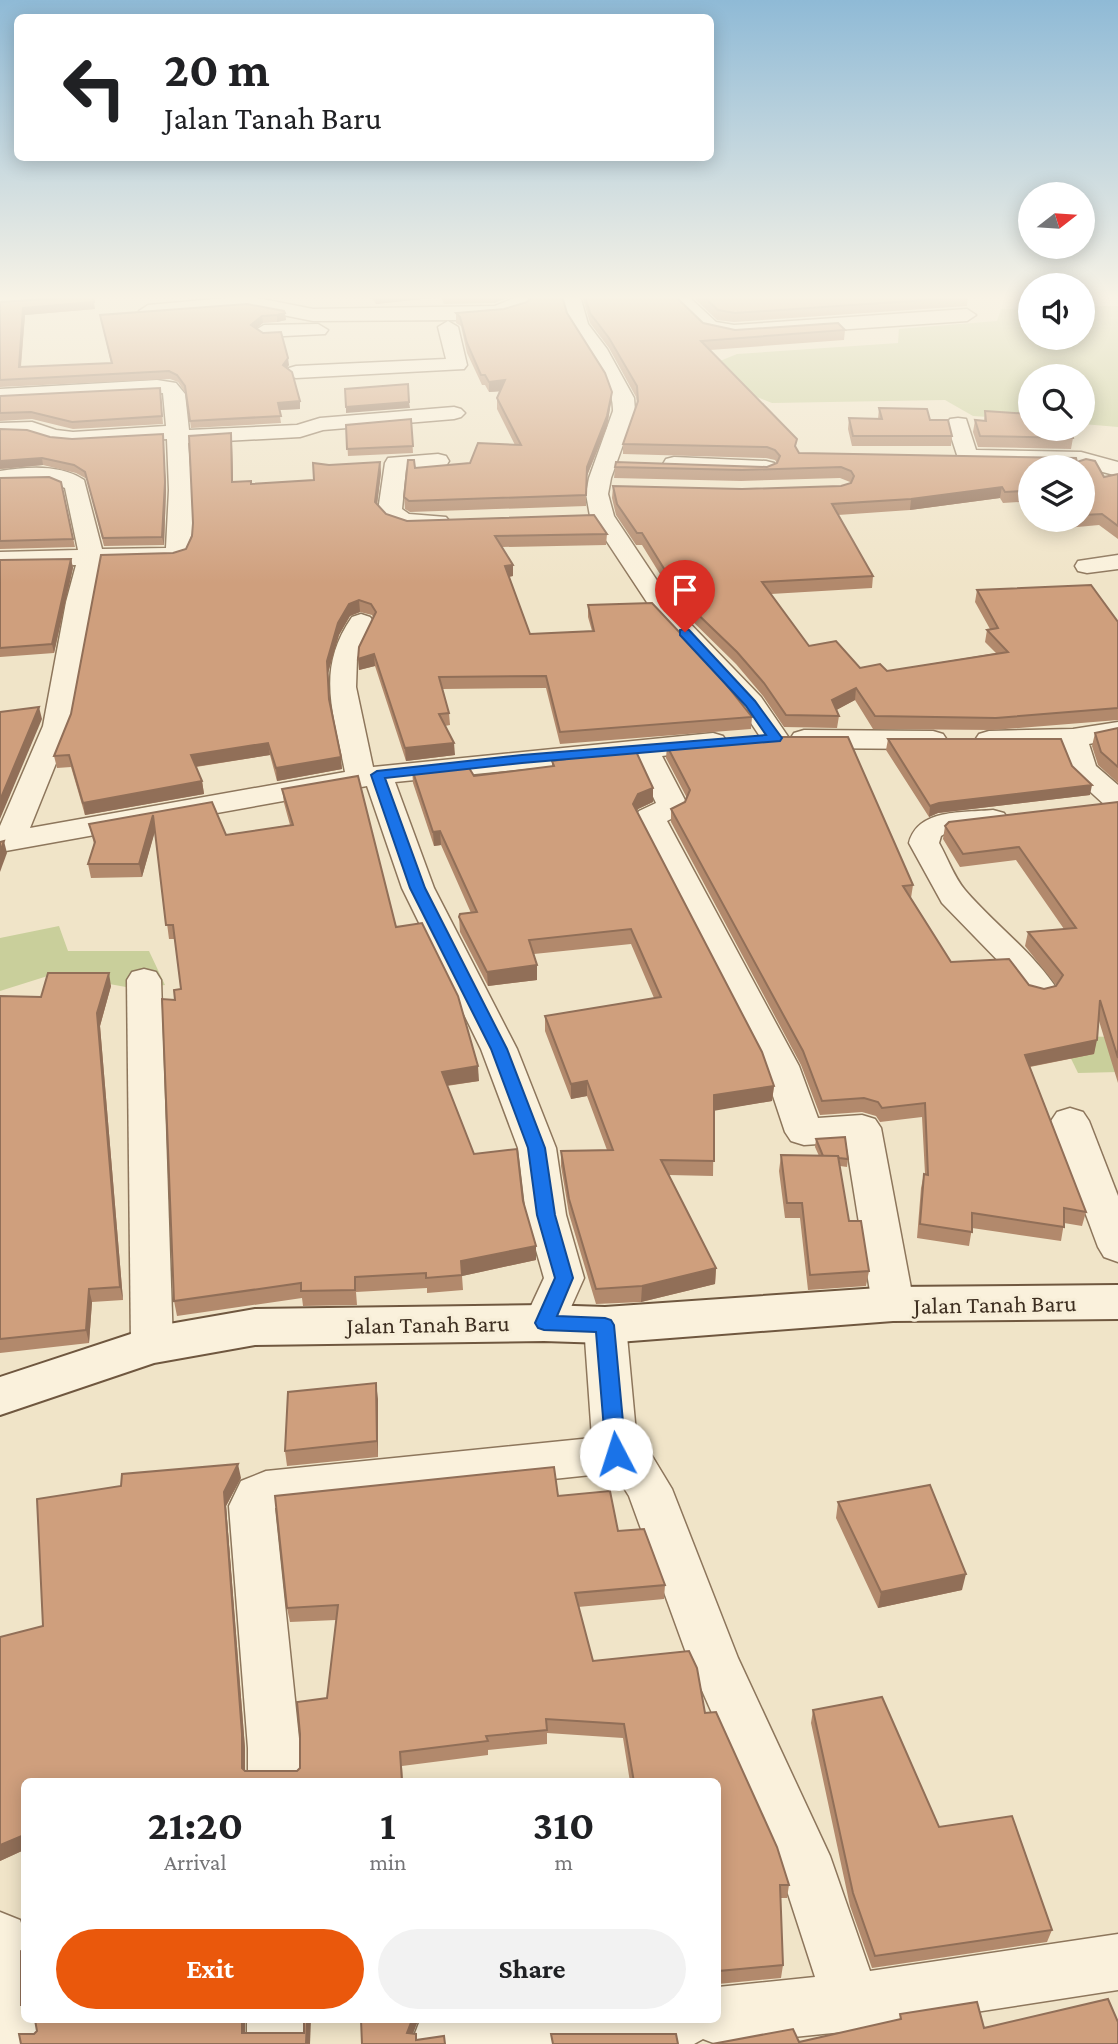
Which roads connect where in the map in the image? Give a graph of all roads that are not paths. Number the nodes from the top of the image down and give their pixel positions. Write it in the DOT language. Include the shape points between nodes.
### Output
graph roads {
  1 [pos="63,391"];
  2 [pos="173,391"];
  3 [pos="620,391"];
  4 [pos="0,395"];
  5 [pos="454,413"];
  6 [pos="957,424"];
  7 [pos="0,429"];
  8 [pos="43,432"];
  9 [pos="179,435"];
  10 [pos="941,456"];
  11 [pos="967,456"];
  12 [pos="438,461"];
  13 [pos="396,463"];
  14 [pos="604,463"];
  15 [pos="628,463"];
  16 [pos="370,464"];
  17 [pos="652,464"];
  18 [pos="766,468"];
  19 [pos="1118,469"];
  20 [pos="2,485"];
  21 [pos="598,488"];
  22 [pos="626,489"];
  23 [pos="602,516"];
  24 [pos="576,517"];
  25 [pos="460,522"];
  26 [pos="0,539"];
  27 [pos="91,556"];
  28 [pos="33,558"];
  29 [pos="0,559"];
  30 [pos="1118,562"];
  31 [pos="1087,566"];
  32 [pos="361,622"];
  33 [pos="1118,730"];
  34 [pos="1073,738"];
  35 [pos="754,740"];
  36 [pos="644,748"];
  37 [pos="369,776"];
  38 [pos="1118,803"];
  39 [pos="1078,809"];
  40 [pos="1026,815"];
  41 [pos="4,842"];
  42 [pos="144,980"];
  43 [pos="1040,989"];
  44 [pos="1070,1121"];
  45 [pos="1118,1247"];
  46 [pos="1118,1302"];
  47 [pos="893,1304"];
  48 [pos="544,1323"];
  49 [pos="606,1339"];
  50 [pos="152,1345"];
  51 [pos="0,1396"];
  52 [pos="614,1435"];
  53 [pos="274,1778"];
  54 [pos="0,1940"];
  55 [pos="1118,1962"];
  56 [pos="852,2002"];
  57 [pos="721,2016"];
  58 [pos="276,2023"];
  59 [pos="652,2023"];
  60 [pos="12,2044"];
  61 [pos="276,2044"];
  62 [pos="440,2044"];
  1 -- 4 [label="street"];
  2 -- 9 [label="street"];
  3 -- 14 [label="street" via="624,411"];
  5 -- 9 [label="street" via="320,424 300,431"];
  6 -- 11 [label="street"];
  7 -- 8 [label="street"];
  8 -- 9 [label="street" via="73,438"];
  8 -- 20 [label="street" via="35,439 15,442"];
  9 -- 27 [label="street" via="178,552 168,557"];
  10 -- 11 [label="street"];
  11 -- 19 [label="street" via="1081,459"];
  12 -- 13 [label="street"];
  13 -- 16 [label="street"];
  13 -- 25 [label="street" via="393,516 403,522"];
  14 -- 15 [label="street"];
  14 -- 21 [label="street"];
  17 -- 18 [label="street"];
  20 -- 27 [label="street" via="59,476 70,480 76,485"];
  21 -- 22 [label="street"];
  21 -- 23 [label="street"];
  23 -- 24 [label="street"];
  23 -- 35 [label="street" via="667,614 751,703"];
  26 -- 28 [label="street" via="21,541"];
  27 -- 28 [label="street"];
  27 -- 41 [label="street" via="57,726"];
  28 -- 29 [label="street"];
  30 -- 31 [label="street"];
  32 -- 37 [label="street" via="344,658 342,687"];
  33 -- 34 [label="street"];
  34 -- 35 [label="street"];
  34 -- 38 [label="street" via="1082,769"];
  35 -- 36 [label="street"];
  36 -- 37 [label="street"];
  36 -- 47 [label="street" via="672,804 650,817 781,1066 804,1132 862,1128"];
  37 -- 41 [label="street"];
  37 -- 48 [label="street" via="418,888 499,1049 537,1148 546,1215 564,1278"];
  38 -- 39 [label="street"];
  40 -- 43 [label="street" via="938,825 927,832 924,843 951,894 1027,969"];
  42 -- 50 [label="street"];
  44 -- 45 [label="street"];
  46 -- 47 [label="main road, Jalan Tanah Baru"];
  47 -- 49 [label="main road, Jalan Tanah Baru"];
  48 -- 49 [label="main road, Jalan Tanah Baru"];
  48 -- 50 [label="main road, Jalan Tanah Baru" via="255,1327"];
  49 -- 52 [label="street"];
  50 -- 51 [label="main road, Jalan Tanah Baru"];
  52 -- 53 [label="street" via="266,1489 257,1495 252,1506"];
  52 -- 56 [label="street" via="649,1489 714,1661 803,1856"];
  54 -- 60 [label="street"];
  55 -- 56 [label="street"];
  56 -- 57 [label="street"];
  58 -- 61 [label="street"];
  59 -- 62 [label="street"];
}
